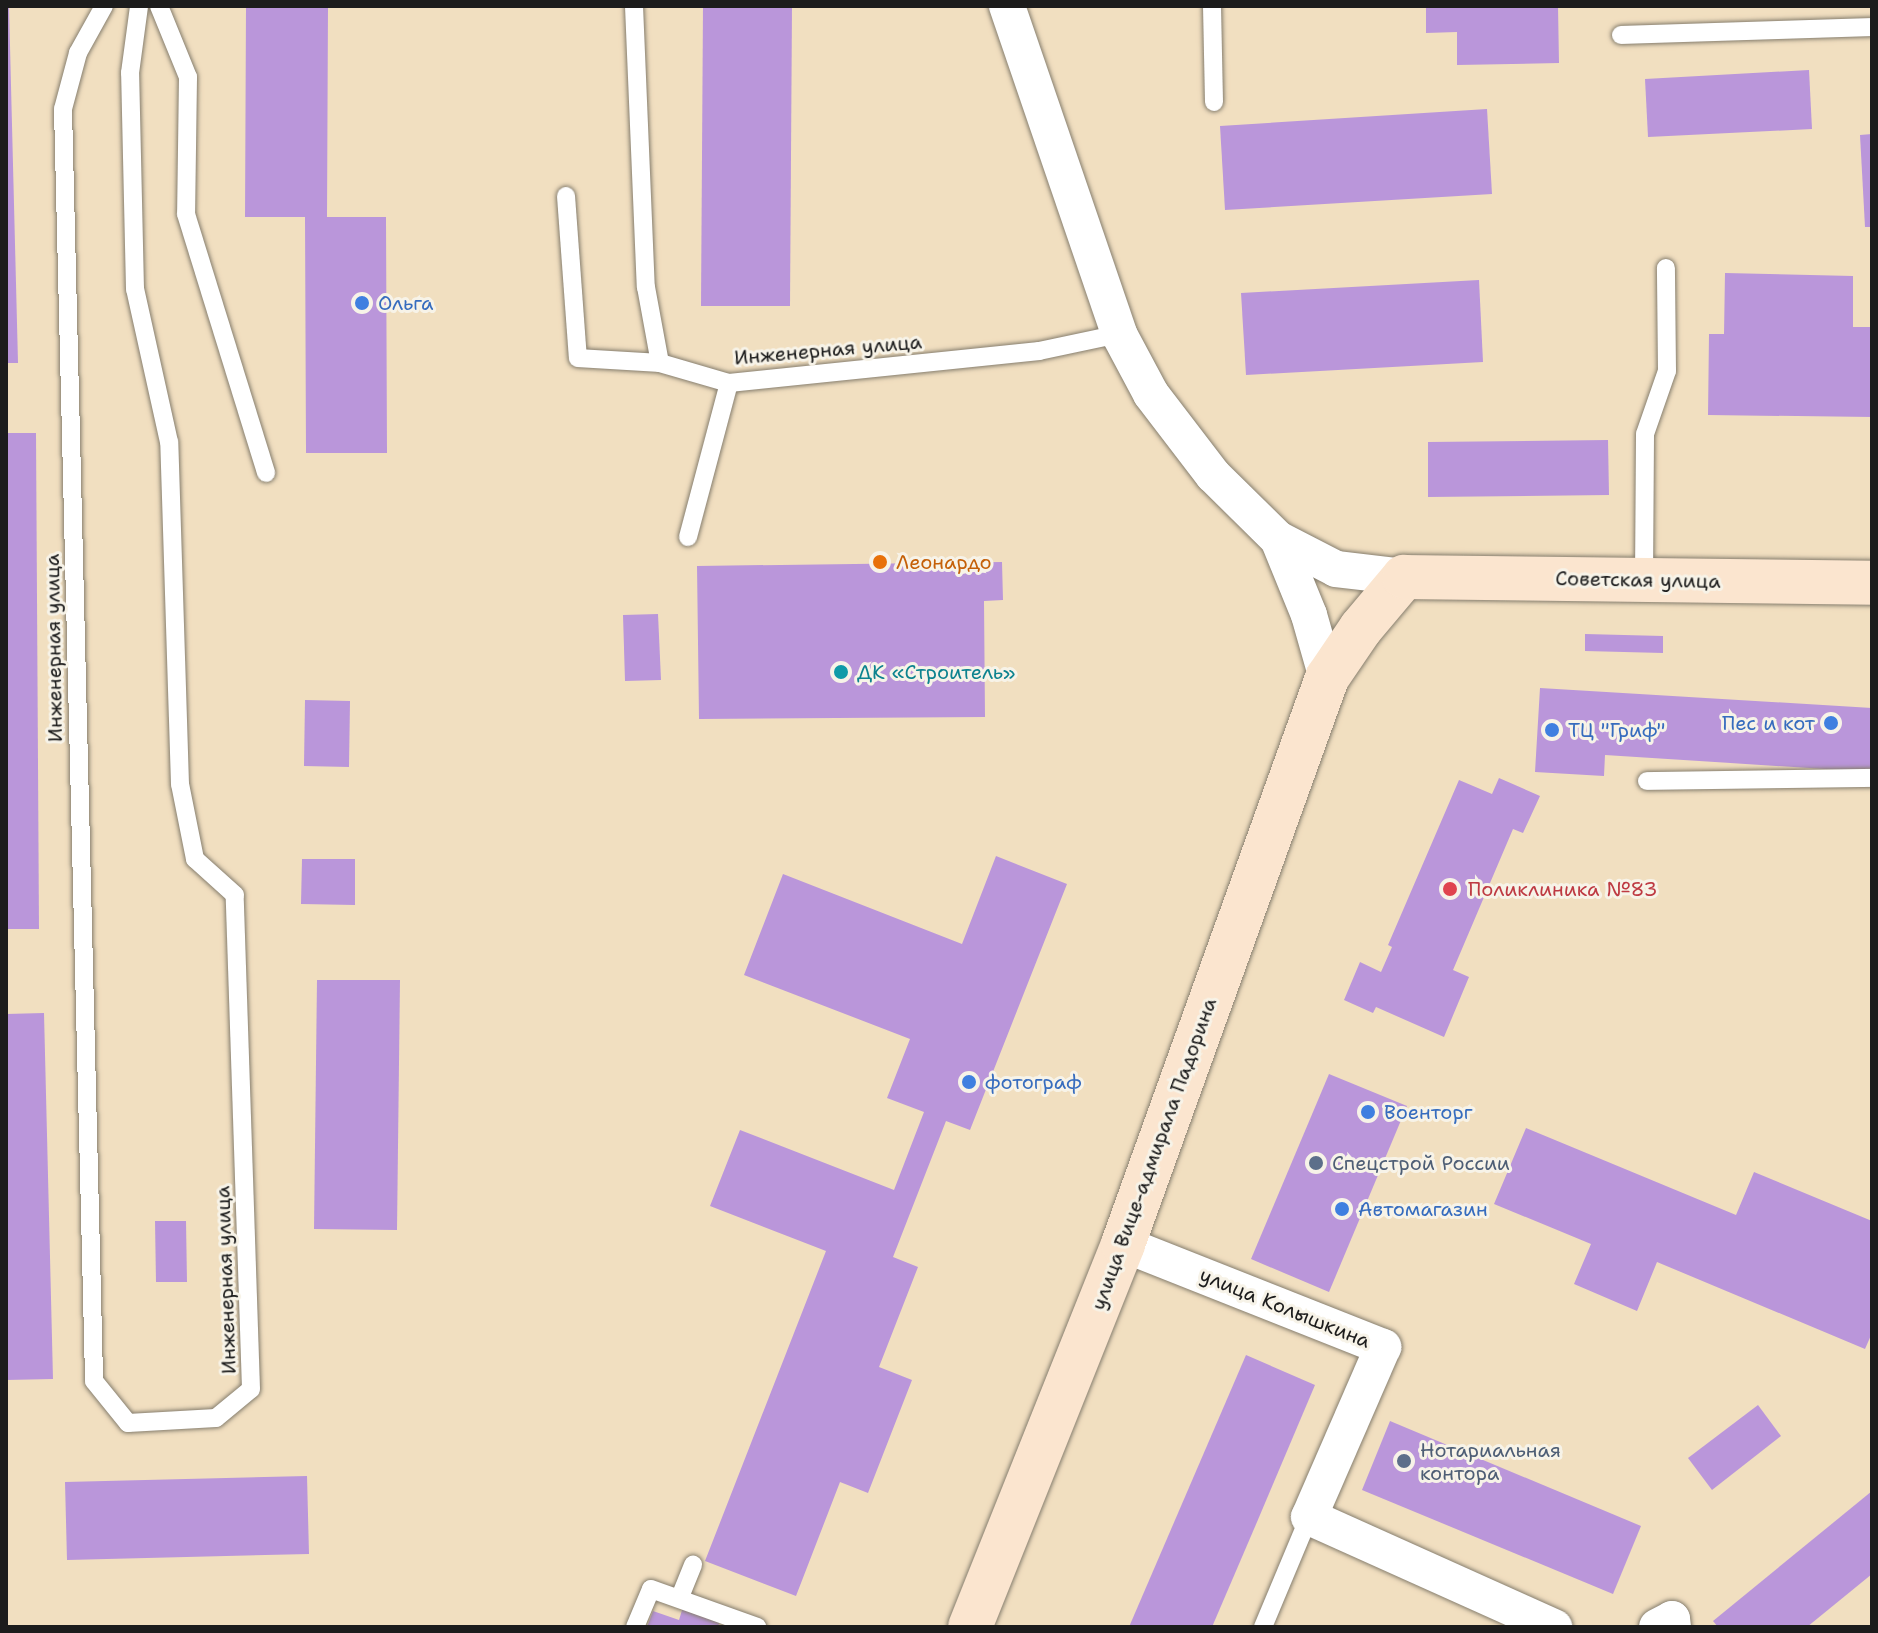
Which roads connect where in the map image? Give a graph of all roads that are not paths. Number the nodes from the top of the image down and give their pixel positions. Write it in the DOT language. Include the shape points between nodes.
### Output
graph roads {
  1 [pos="104,6"];
  2 [pos="139,6"];
  3 [pos="159,6"];
  4 [pos="634,6"];
  5 [pos="1007,6"];
  6 [pos="1212,6"];
  7 [pos="1872,27"];
  8 [pos="1621,35"];
  9 [pos="1214,102"];
  10 [pos="566,196"];
  11 [pos="1666,268"];
  12 [pos="1119,334"];
  13 [pos="660,363"];
  14 [pos="729,383"];
  15 [pos="266,473"];
  16 [pos="688,537"];
  17 [pos="1278,539"];
  18 [pos="1404,577"];
  19 [pos="1644,579"];
  20 [pos="1872,583"];
  21 [pos="1327,678"];
  22 [pos="1872,778"];
  23 [pos="1647,781"];
  24 [pos="1123,1244"];
  25 [pos="1309,1517"];
  26 [pos="693,1564"];
  27 [pos="680,1597"];
  28 [pos="635,1627"];
  29 [pos="757,1627"];
  30 [pos="970,1627"];
  31 [pos="1263,1627"];
  32 [pos="1554,1627"];
  33 [pos="1657,1627"];
  34 [pos="1673,1627"];
  1 -- 2 [label="lane, Инженерная улица" via="78,53 63,109 94,1381 128,1423 216,1418 251,1389 235,895 195,859 180,784 169,442 135,289 130,73"];
  3 -- 15 [label="lane" via="188,77 186,214"];
  4 -- 13 [label="lane" via="646,287"];
  5 -- 12 [label="street"];
  6 -- 9 [label="lane"];
  7 -- 8 [label="lane"];
  10 -- 13 [label="lane, Инженерная улица" via="578,358"];
  11 -- 19 [label="lane" via="1667,371 1645,434"];
  12 -- 14 [label="lane, Инженерная улица" via="1039,351"];
  12 -- 17 [label="street" via="1151,394 1213,475"];
  13 -- 14 [label="lane, Инженерная улица"];
  14 -- 16 [label="lane"];
  17 -- 18 [label="street" via="1336,569"];
  17 -- 21 [label="street"];
  18 -- 19 [label="street, Советская улица"];
  18 -- 21 [label="street, улица Вице-адмирала Падорина"];
  19 -- 20 [label="street, Советская улица"];
  21 -- 24 [label="street, улица Вице-адмирала Падорина"];
  22 -- 23 [label="lane"];
  24 -- 25 [label="street, улица Колышкина" via="1383,1347"];
  24 -- 30 [label="street, улица Вице-адмирала Падорина"];
  25 -- 31 [label="lane"];
  25 -- 32 [label="street"];
  26 -- 27 [label="lane"];
  27 -- 28 [label="lane" via="651,1589"];
  27 -- 29 [label="lane"];
  33 -- 34 [label="street" via="1672,1619"];
}
